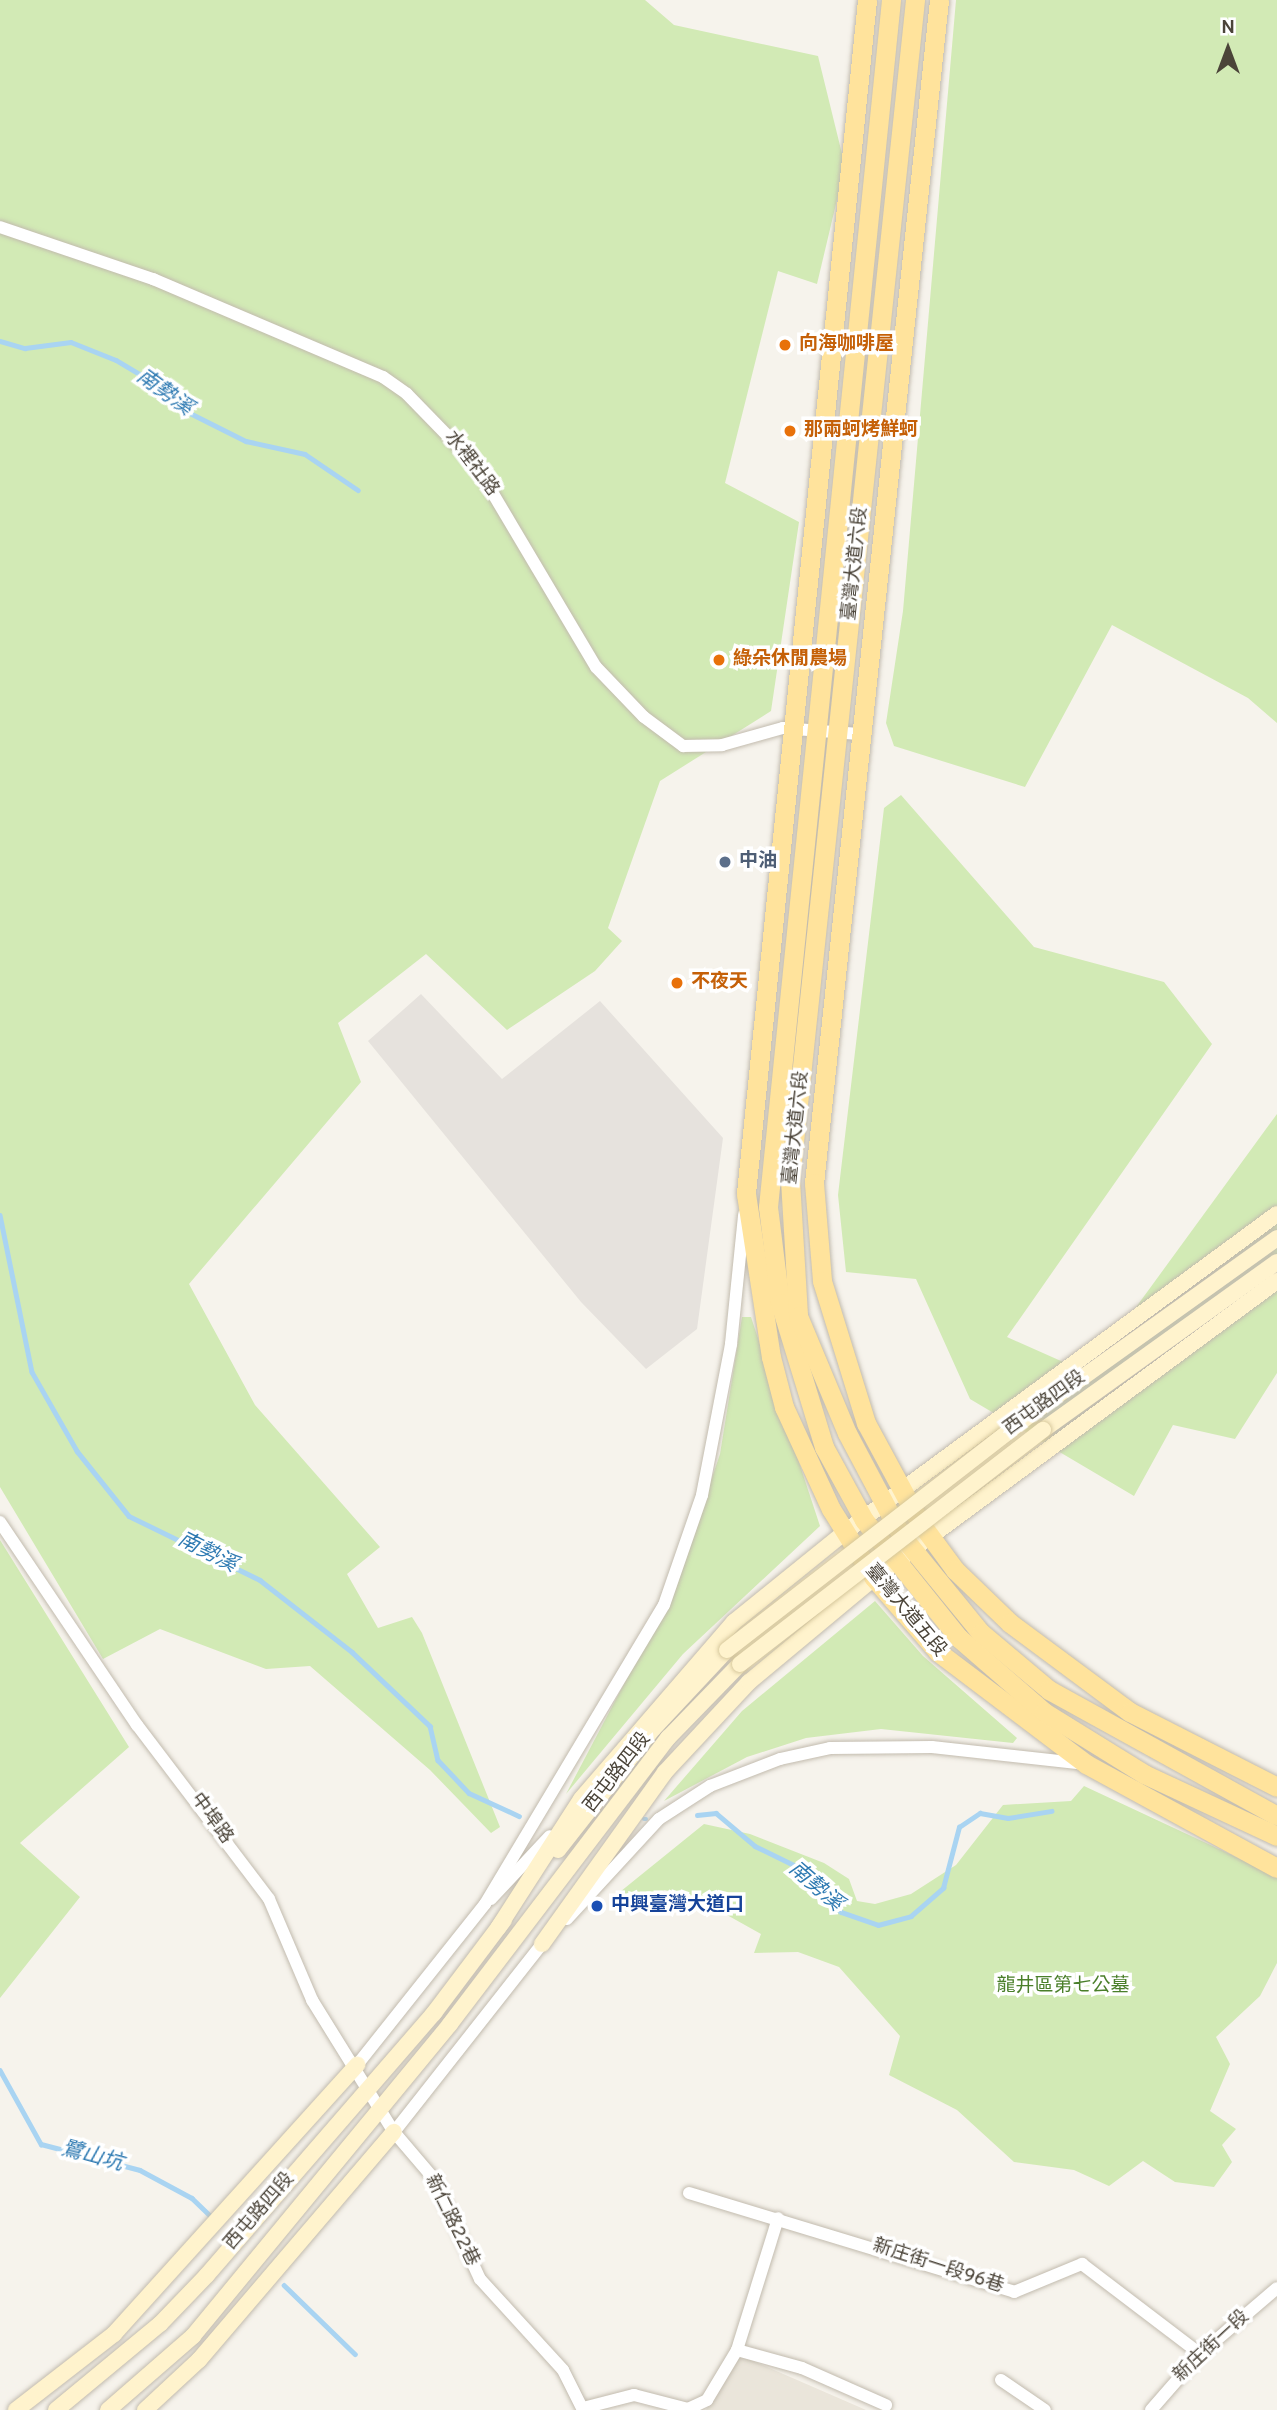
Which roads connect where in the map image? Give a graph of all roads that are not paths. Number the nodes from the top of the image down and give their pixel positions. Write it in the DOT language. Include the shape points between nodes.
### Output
graph roads {
  1 [pos="867,0"];
  2 [pos="891,0"];
  3 [pos="915,0"];
  4 [pos="939,0"];
  5 [pos="0,227"];
  6 [pos="792,727"];
  7 [pos="812,729"];
  8 [pos="849,733"];
  9 [pos="746,1194"];
  10 [pos="768,1208"];
  11 [pos="1277,1214"];
  12 [pos="1277,1238"];
  13 [pos="1277,1262"];
  14 [pos="1277,1281"];
  15 [pos="903,1491"];
  16 [pos="884,1504"];
  17 [pos="864,1520"];
  18 [pos="0,1522"];
  19 [pos="845,1532"];
  20 [pos="931,1538"];
  21 [pos="913,1550"];
  22 [pos="895,1564"];
  23 [pos="874,1578"];
  24 [pos="1086,1765"];
  25 [pos="1144,1774"];
  26 [pos="1277,1787"];
  27 [pos="581,1799"];
  28 [pos="1277,1816"];
  29 [pos="1277,1836"];
  30 [pos="1277,1868"];
  31 [pos="485,1903"];
  32 [pos="498,1928"];
  33 [pos="542,1944"];
  34 [pos="357,2065"];
  35 [pos="369,2087"];
  36 [pos="378,2107"];
  37 [pos="394,2132"];
  38 [pos="689,2193"];
  39 [pos="778,2218"];
  40 [pos="1277,2288"];
  41 [pos="737,2350"];
  42 [pos="1200,2354"];
  43 [pos="1001,2380"];
  44 [pos="886,2405"];
  45 [pos="583,2409"];
  46 [pos="16,2410"];
  47 [pos="56,2410"];
  48 [pos="108,2410"];
  49 [pos="145,2410"];
  50 [pos="1045,2410"];
  51 [pos="1151,2410"];
  1 -- 6 [label="main road"];
  2 -- 7 [label="main road, 臺灣大道六段"];
  3 -- 8 [label="main road, 臺灣大道六段"];
  4 -- 8 [label="main road, 臺灣大道六段"];
  5 -- 6 [label="street, 水裡社路" via="153,279 383,377 439,421 476,465 568,629 644,718 683,746 722,745"];
  6 -- 7 [label="street, 水裡社路"];
  6 -- 9 [label="main road"];
  7 -- 8 [label="street, 水裡社路"];
  7 -- 10 [label="main road, 臺灣大道六段"];
  8 -- 15 [label="main road, 臺灣大道六段" via="814,1183 816,1236 841,1358"];
  8 -- 16 [label="main road, 臺灣大道六段" via="790,1180 791,1253 797,1316"];
  9 -- 19 [label="main road, 臺灣大道五段" via="756,1283 784,1406"];
  9 -- 31 [label="street, 西屯路四段" via="731,1344 702,1495 664,1605"];
  10 -- 17 [label="main road, 臺灣大道五段" via="793,1358 824,1447"];
  11 -- 15 [label="street, 西屯路四段"];
  12 -- 32 [label="street, 西屯路四段, bridge" via="1030,1415 727,1650 653,1729"];
  13 -- 36 [label="street, 西屯路四段, bridge" via="1043,1430 740,1664 668,1738 502,1959"];
  14 -- 20 [label="street, 西屯路四段"];
  15 -- 16 [label="street, 西屯路四段"];
  15 -- 20 [label="main road"];
  16 -- 17 [label="street, 西屯路四段"];
  16 -- 21 [label="main road"];
  17 -- 19 [label="street, 西屯路四段"];
  17 -- 22 [label="main road, 臺灣大道五段"];
  18 -- 34 [label="street, 中埠路" via="137,1725 269,1899 312,2000"];
  19 -- 23 [label="main road, 臺灣大道五段"];
  19 -- 27 [label="street, 西屯路四段" via="696,1660"];
  20 -- 21 [label="street, 西屯路四段"];
  20 -- 26 [label="main road" via="999,1614 1066,1668 1161,1731"];
  21 -- 22 [label="street, 西屯路四段"];
  21 -- 28 [label="main road" via="981,1633 1049,1690"];
  22 -- 23 [label="street, 西屯路四段"];
  22 -- 25 [label="main road, 臺灣大道五段" via="959,1638 1014,1689"];
  23 -- 24 [label="main road, 臺灣大道五段" via="977,1687"];
  23 -- 33 [label="street, 西屯路四段" via="749,1682 703,1730"];
  24 -- 25 [label="street"];
  24 -- 30 [label="main road, 臺灣大道五段"];
  24 -- 33 [label="street, 西屯路四段" via="932,1747 830,1748 780,1759 710,1786 659,1819"];
  25 -- 29 [label="main road, 臺灣大道五段"];
  27 -- 31 [label="street" via="505,1889"];
  27 -- 32 [label="street, 西屯路四段"];
  31 -- 34 [label="street, 西屯路四段"];
  32 -- 35 [label="street, 西屯路四段"];
  33 -- 37 [label="street, 西屯路四段"];
  34 -- 35 [label="street, 中埠路"];
  34 -- 46 [label="street, 西屯路四段" via="114,2334"];
  35 -- 36 [label="street, 中埠路"];
  35 -- 47 [label="street, 西屯路四段" via="178,2304"];
  36 -- 37 [label="street, 中埠路"];
  36 -- 48 [label="street, 西屯路四段" via="193,2336"];
  37 -- 45 [label="street, 新仁路22巷" via="434,2179 480,2279 564,2370"];
  37 -- 49 [label="street, 西屯路四段" via="199,2360"];
  38 -- 39 [label="street, 新庄街一段96巷"];
  39 -- 41 [label="street"];
  39 -- 42 [label="street, 新庄街一段96巷" via="1014,2292 1082,2264"];
  40 -- 42 [label="street, 新庄街一段"];
  41 -- 44 [label="street" via="802,2368"];
  41 -- 45 [label="street" via="708,2400 688,2409 634,2395"];
  42 -- 51 [label="street, 新庄街一段"];
  43 -- 50 [label="street"];
}
